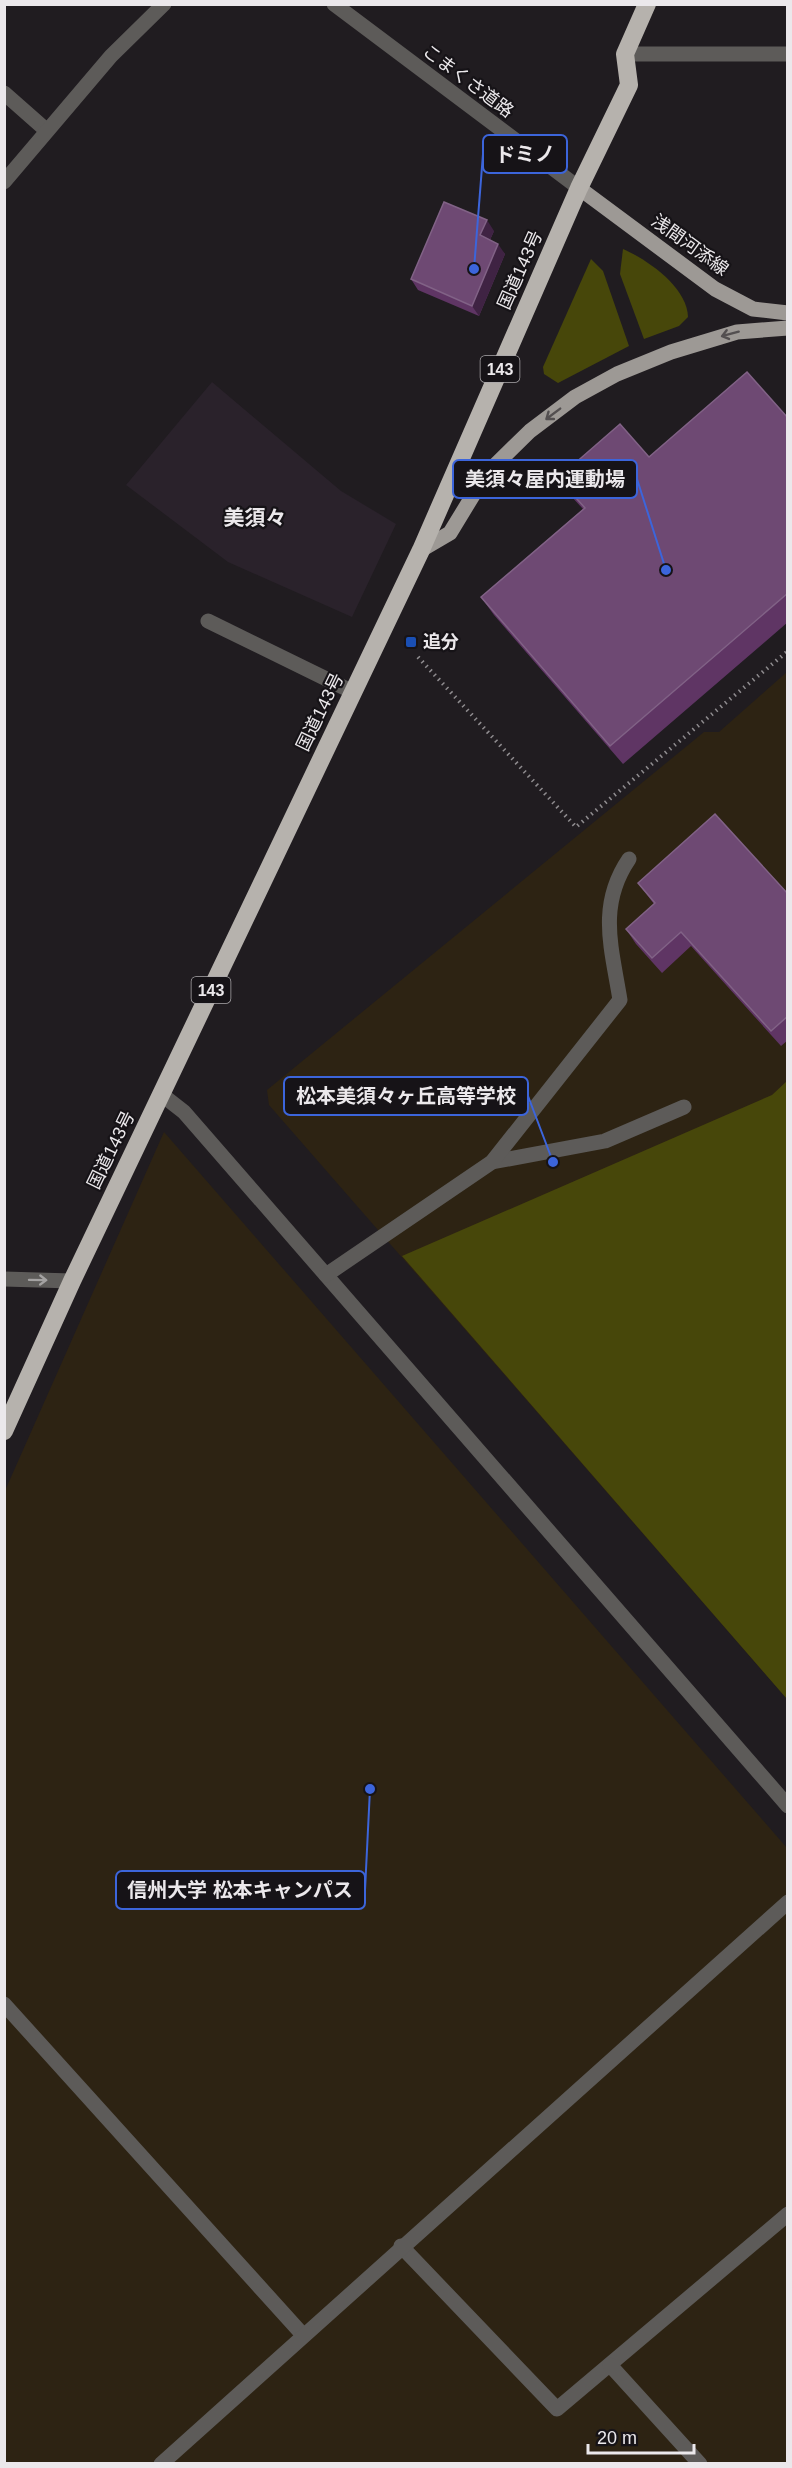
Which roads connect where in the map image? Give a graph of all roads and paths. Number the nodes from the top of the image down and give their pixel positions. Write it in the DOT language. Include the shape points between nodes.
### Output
graph roads {
  1 [pos="164,4"];
  2 [pos="334,4"];
  3 [pos="647,4"];
  4 [pos="625,54"];
  5 [pos="788,54"];
  6 [pos="4,93"];
  7 [pos="46,130"];
  8 [pos="4,182"];
  9 [pos="579,188"];
  10 [pos="788,313"];
  11 [pos="788,328"];
  12 [pos="421,550"];
  13 [pos="208,621"];
  14 [pos="788,651"];
  15 [pos="418,657"];
  16 [pos="353,692"];
  17 [pos="629,859"];
  18 [pos="161,1094"];
  19 [pos="684,1107"];
  20 [pos="492,1162"];
  21 [pos="326,1275"];
  22 [pos="4,1279"];
  23 [pos="72,1281"];
  24 [pos="4,1431"];
  25 [pos="788,1806"];
  26 [pos="788,1902"];
  27 [pos="4,2004"];
  28 [pos="788,2214"];
  29 [pos="401,2246"];
  30 [pos="303,2335"];
  31 [pos="610,2365"];
  32 [pos="161,2463"];
  33 [pos="699,2463"];
  1 -- 7 [label="street" via="111,56"];
  2 -- 9 [label="street, こまくさ道路"];
  3 -- 4 [label="highway"];
  4 -- 5 [label="street"];
  4 -- 9 [label="highway, 国道143号 / 143" via="629,85"];
  6 -- 7 [label="street"];
  7 -- 8 [label="street"];
  9 -- 10 [label="main road, 浅間河添線" via="715,289 753,309"];
  9 -- 12 [label="highway, 国道143号 / 143"];
  11 -- 12 [label="main road, one-way" via="737,332 671,352 575,397 530,431 486,474 450,533"];
  12 -- 16 [label="highway, 国道143号 / 143"];
  13 -- 16 [label="street"];
  14 -- 15 [label="path" via="576,827"];
  16 -- 18 [label="highway, 国道143号 / 143"];
  17 -- 20 [label="street" via="618,874 608,916 620,1000"];
  18 -- 21 [label="street" via="184,1112"];
  18 -- 23 [label="highway, 国道143号 / 143"];
  19 -- 20 [label="street" via="605,1141"];
  20 -- 21 [label="street"];
  21 -- 25 [label="street"];
  22 -- 23 [label="street, one-way"];
  23 -- 24 [label="highway, 国道143号 / 143"];
  26 -- 29 [label="street"];
  27 -- 30 [label="street"];
  28 -- 31 [label="street"];
  29 -- 30 [label="street"];
  29 -- 31 [label="street" via="557,2409"];
  30 -- 32 [label="street"];
  31 -- 33 [label="street"];
}
